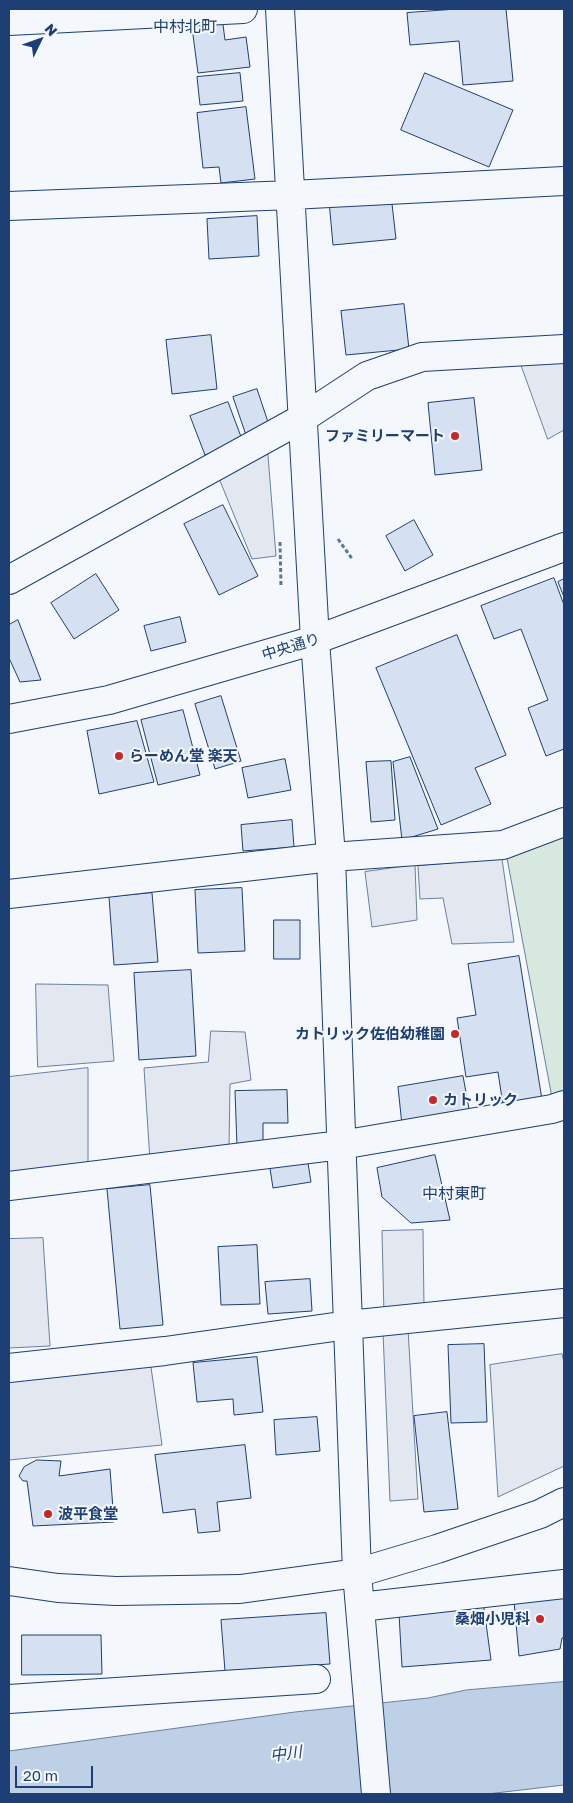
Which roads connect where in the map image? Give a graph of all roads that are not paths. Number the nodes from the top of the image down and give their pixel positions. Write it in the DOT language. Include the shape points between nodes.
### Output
graph roads {
  1 [pos="243,9"];
  2 [pos="280,9"];
  3 [pos="9,21"];
  4 [pos="564,181"];
  5 [pos="290,195"];
  6 [pos="9,206"];
  7 [pos="564,349"];
  8 [pos="303,418"];
  9 [pos="564,547"];
  10 [pos="9,580"];
  11 [pos="315,640"];
  12 [pos="9,720"];
  13 [pos="564,822"];
  14 [pos="331,857"];
  15 [pos="9,894"];
  16 [pos="564,1105"];
  17 [pos="341,1145"];
  18 [pos="9,1186"];
  19 [pos="564,1303"];
  20 [pos="348,1325"];
  21 [pos="9,1368"];
  22 [pos="564,1502"];
  23 [pos="357,1573"];
  24 [pos="9,1581"];
  25 [pos="564,1584"];
  26 [pos="360,1607"];
  27 [pos="316,1679"];
  28 [pos="9,1699"];
  29 [pos="376,1794"];
  1 -- 3 [label="main road"];
  2 -- 5 [label="main road"];
  4 -- 5 [label="main road"];
  5 -- 6 [label="main road"];
  5 -- 8 [label="main road"];
  7 -- 8 [label="main road" via="422,357 367,376"];
  8 -- 10 [label="main road"];
  8 -- 11 [label="main road"];
  9 -- 11 [label="main road, 中央通り"];
  11 -- 12 [label="main road, 中央通り" via="109,700"];
  11 -- 14 [label="main road"];
  13 -- 14 [label="main road" via="503,845"];
  14 -- 15 [label="main road"];
  14 -- 17 [label="main road"];
  16 -- 17 [label="main road"];
  17 -- 18 [label="main road"];
  17 -- 20 [label="main road"];
  19 -- 20 [label="main road"];
  20 -- 21 [label="main road" via="165,1351"];
  20 -- 23 [label="main road"];
  22 -- 23 [label="main road" via="540,1514"];
  23 -- 24 [label="main road" via="240,1589 116,1591"];
  23 -- 26 [label="main road"];
  25 -- 26 [label="main road"];
  26 -- 29 [label="main road"];
  27 -- 28 [label="main road"];
}
